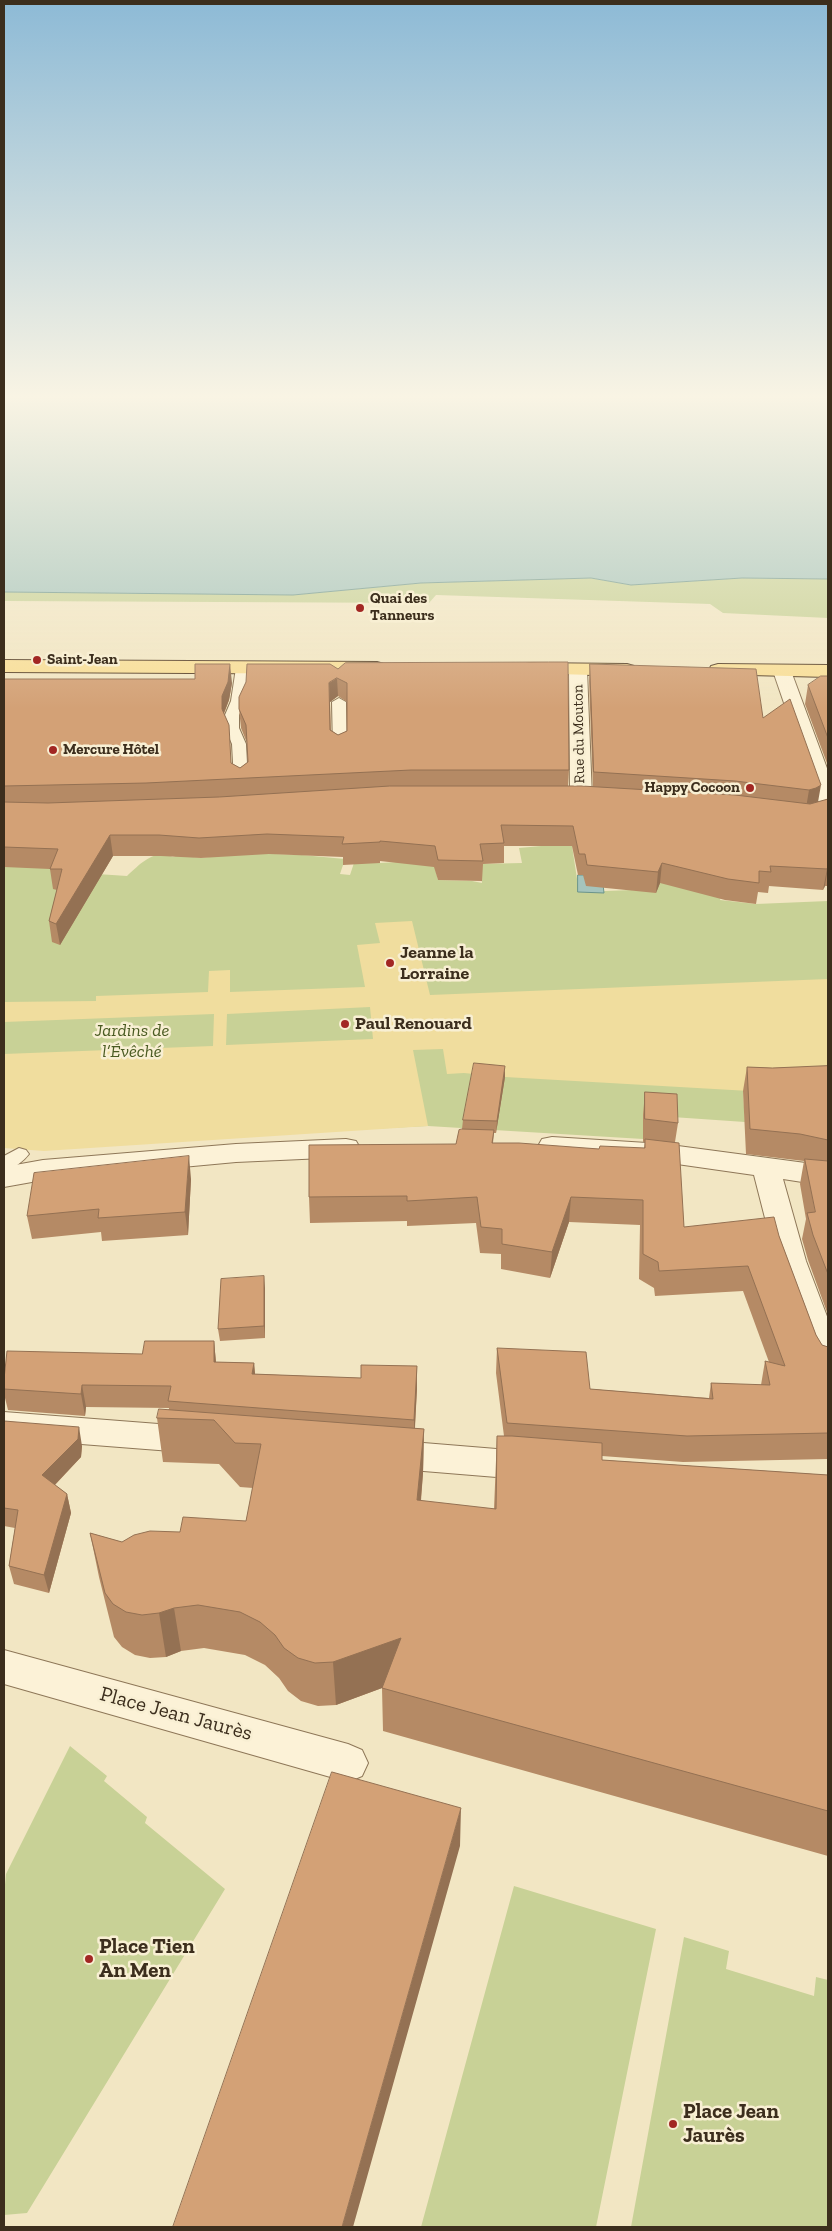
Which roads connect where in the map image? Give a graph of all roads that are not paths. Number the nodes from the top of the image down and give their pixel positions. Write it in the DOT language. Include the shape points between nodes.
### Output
graph roads {
  1 [pos="4,666"];
  2 [pos="242,668"];
  3 [pos="393,668"];
  4 [pos="509,669"];
  5 [pos="578,670"];
  6 [pos="646,670"];
  7 [pos="703,670"];
  8 [pos="782,671"];
  9 [pos="828,671"];
  10 [pos="339,702"];
  11 [pos="340,749"];
  12 [pos="241,782"];
  13 [pos="580,798"];
  14 [pos="825,803"];
  15 [pos="523,1144"];
  16 [pos="370,1147"];
  17 [pos="9,1166"];
  18 [pos="766,1168"];
  19 [pos="828,1176"];
  20 [pos="828,1360"];
  21 [pos="4,1424"];
  22 [pos="222,1442"];
  23 [pos="361,1452"];
  24 [pos="560,1468"];
  25 [pos="4,1667"];
  26 [pos="348,1763"];
  1 -- 2 [label="main road"];
  2 -- 3 [label="main road" via="338,675"];
  2 -- 12 [label="lane" via="238,701 232,715 232,728 240,744"];
  4 -- 5 [label="main road"];
  5 -- 6 [label="main road"];
  5 -- 13 [label="street, Rue du Mouton"];
  7 -- 8 [label="main road"];
  8 -- 9 [label="main road"];
  8 -- 14 [label="street"];
  10 -- 11 [label="lane"];
  15 -- 18 [label="street" via="663,1154"];
  16 -- 17 [label="street" via="236,1153 44,1170 23,1175"];
  18 -- 19 [label="street"];
  18 -- 20 [label="street" via="791,1261"];
  21 -- 22 [label="street"];
  23 -- 24 [label="street"];
  25 -- 26 [label="street, Place Jean Jaurès"];
}
